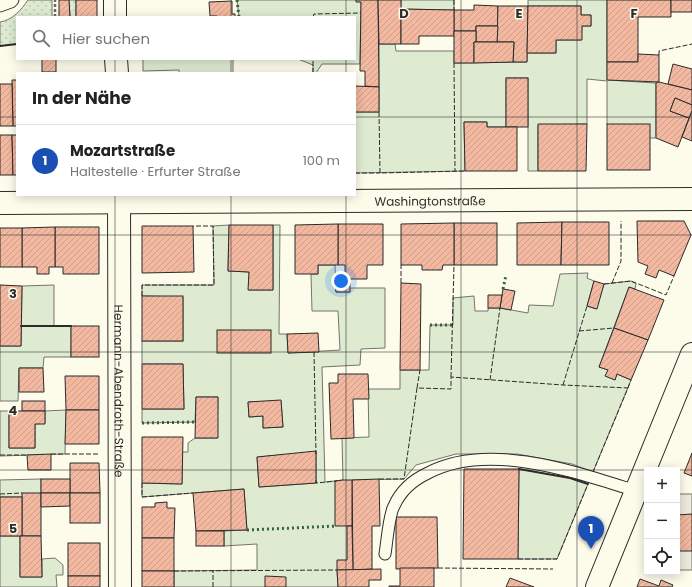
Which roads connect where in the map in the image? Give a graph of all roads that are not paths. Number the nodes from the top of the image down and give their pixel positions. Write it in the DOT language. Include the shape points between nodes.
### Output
graph roads {
  1 [pos="13,0"];
  2 [pos="115,0"];
  3 [pos="0,6"];
  4 [pos="115,16"];
  5 [pos="116,60"];
  6 [pos="116,72"];
  7 [pos="692,198"];
  8 [pos="119,199"];
  9 [pos="0,203"];
  10 [pos="692,354"];
  11 [pos="636,490"];
  12 [pos="385,554"];
  13 [pos="120,587"];
  14 [pos="597,587"];
  1 -- 3 [label="lane"];
  2 -- 4 [label="street"];
  5 -- 6 [label="street"];
  7 -- 8 [label="street, Washingtonstraße"];
  8 -- 9 [label="street, Washingtonstraße"];
  8 -- 13 [label="street, Hermann-Abendroth-Straße"];
  10 -- 11 [label="street"];
  11 -- 12 [label="lane" via="577,472 534,463 500,460 459,461 437,468 415,480 400,495 392,507"];
  11 -- 14 [label="street"];
}
